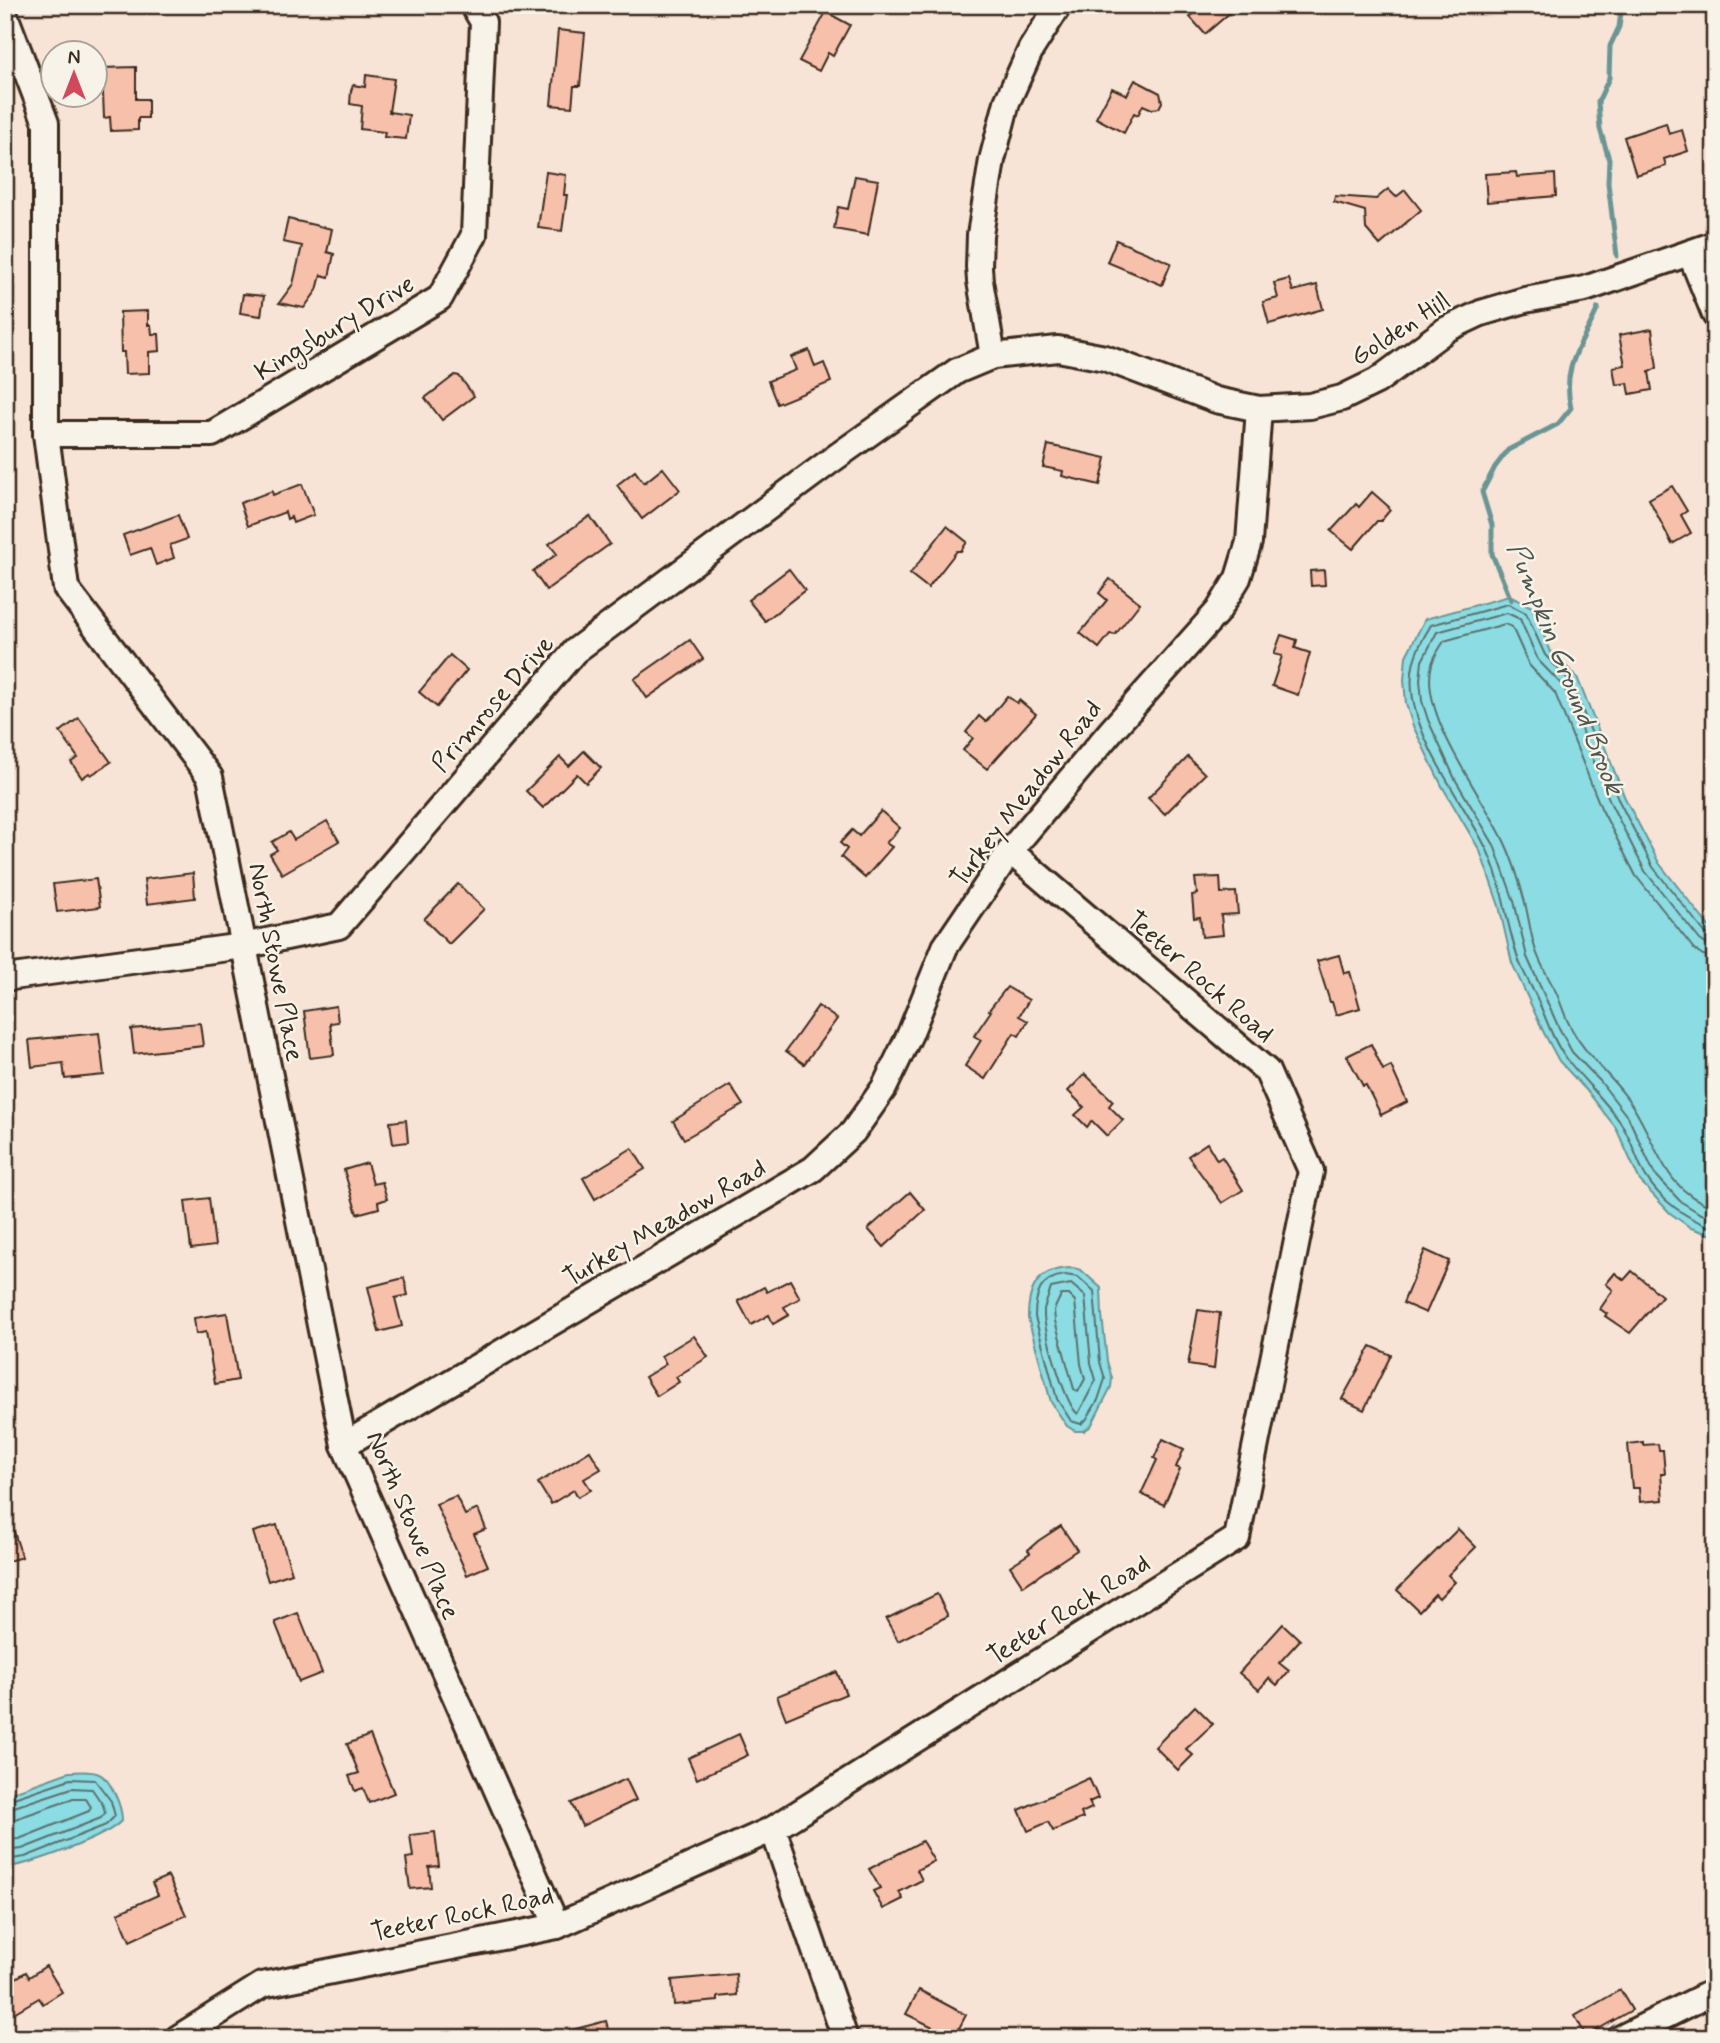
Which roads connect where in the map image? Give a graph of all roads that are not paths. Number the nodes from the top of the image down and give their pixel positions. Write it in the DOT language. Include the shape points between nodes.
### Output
graph roads {
  1 [pos="473,5"];
  2 [pos="1059,5"];
  3 [pos="5,15"];
  4 [pos="1715,244"];
  5 [pos="1690,253"];
  6 [pos="1715,315"];
  7 [pos="993,356"];
  8 [pos="1259,409"];
  9 [pos="46,434"];
  10 [pos="1010,852"];
  11 [pos="243,946"];
  12 [pos="5,978"];
  13 [pos="345,1444"];
  14 [pos="773,1829"];
  15 [pos="557,1926"];
  16 [pos="1715,1992"];
  17 [pos="178,2038"];
  18 [pos="845,2038"];
  19 [pos="1621,2038"];
  1 -- 9 [label="street, Kingsbury Drive" via="483,22 474,236 440,298 212,434"];
  2 -- 7 [label="street" via="1031,49 1007,102 992,160 979,267"];
  3 -- 9 [label="street, North Stowe Place" via="46,123"];
  4 -- 5 [label="street, Golden Hill"];
  5 -- 6 [label="street"];
  5 -- 8 [label="street, Golden Hill" via="1585,289 1481,313 1447,329 1377,381 1342,398 1310,406"];
  7 -- 8 [label="street, Golden Hill" via="1058,349 1105,358 1216,400"];
  7 -- 11 [label="street, Primrose Drive" via="957,371 575,651 339,926"];
  8 -- 10 [label="street, Turkey Meadow Road" via="1249,542 1238,578 1218,611"];
  9 -- 11 [label="street, North Stowe Place" via="66,588 210,777"];
  10 -- 13 [label="street, Turkey Meadow Road" via="945,947 884,1088 853,1132 813,1169"];
  10 -- 14 [label="street, Teeter Rock Road" via="1267,1071 1311,1171 1237,1538"];
  11 -- 12 [label="street, Primrose Drive"];
  11 -- 13 [label="street, North Stowe Place"];
  13 -- 15 [label="street, North Stowe Place"];
  14 -- 15 [label="street, Teeter Rock Road"];
  14 -- 18 [label="street"];
  15 -- 17 [label="street, Teeter Rock Road" via="261,1985"];
  16 -- 19 [label="street"];
}
